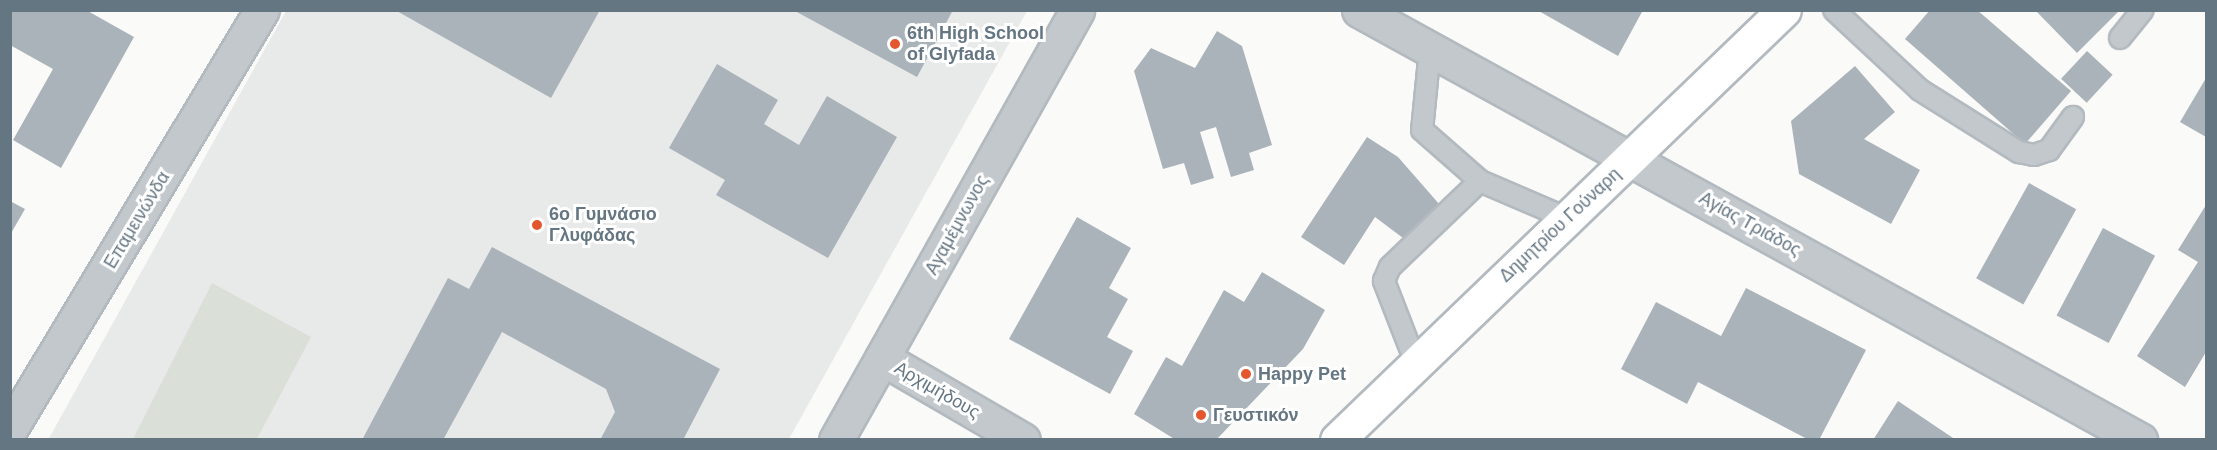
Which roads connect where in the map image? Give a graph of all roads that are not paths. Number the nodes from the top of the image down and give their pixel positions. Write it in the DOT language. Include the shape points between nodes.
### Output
graph roads {
  1 [pos="1077,10"];
  2 [pos="1359,10"];
  3 [pos="1784,10"];
  4 [pos="1834,10"];
  5 [pos="2143,10"];
  6 [pos="262,11"];
  7 [pos="2120,38"];
  8 [pos="1430,49"];
  9 [pos="2073,117"];
  10 [pos="1630,158"];
  11 [pos="1480,181"];
  12 [pos="1566,218"];
  13 [pos="882,358"];
  14 [pos="1415,361"];
  15 [pos="10,429"];
  16 [pos="836,440"];
  17 [pos="1023,440"];
  18 [pos="1337,440"];
  19 [pos="2140,440"];
  1 -- 13 [label="street, Αγαμέμνωνος"];
  2 -- 8 [label="street, Αγίας Τριάδος"];
  3 -- 10 [label="main road, Δημητρίου Γούναρη"];
  4 -- 9 [label="lane" via="1920,90 2019,152 2034,155 2049,150"];
  5 -- 7 [label="lane"];
  6 -- 15 [label="street, Επαμεινώνδα"];
  8 -- 10 [label="street, Αγίας Τριάδος"];
  8 -- 11 [label="lane" via="1422,130"];
  10 -- 12 [label="main road, Δημητρίου Γούναρη"];
  10 -- 19 [label="street, Αγίας Τριάδος"];
  11 -- 12 [label="lane"];
  11 -- 14 [label="lane" via="1390,267 1384,281"];
  12 -- 14 [label="main road, Δημητρίου Γούναρη"];
  13 -- 16 [label="street, Αγαμέμνωνος"];
  13 -- 17 [label="street, Αρχιμήδους"];
  14 -- 18 [label="main road, Δημητρίου Γούναρη"];
}
